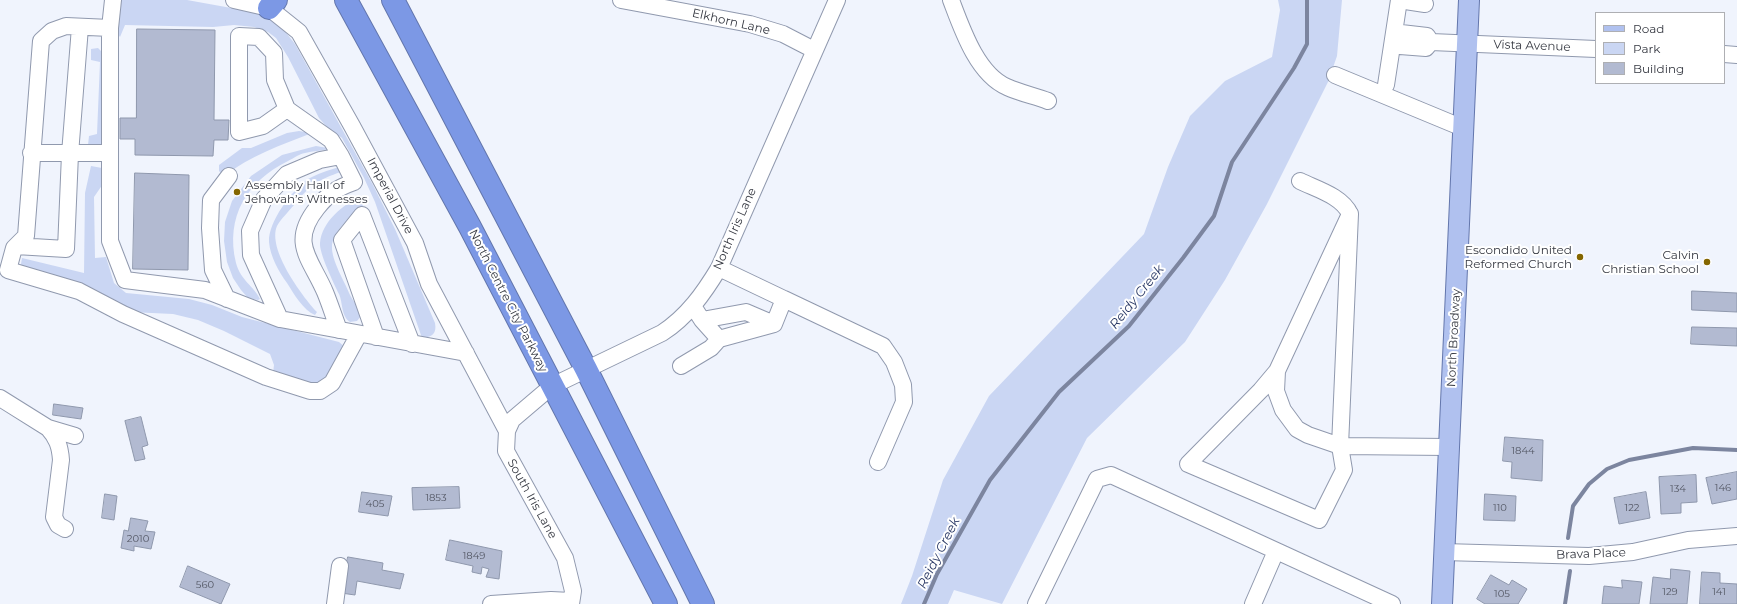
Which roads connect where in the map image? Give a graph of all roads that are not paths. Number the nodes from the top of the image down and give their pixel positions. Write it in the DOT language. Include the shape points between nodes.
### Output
graph roads {
  1 [pos="113,0"];
  2 [pos="234,0"];
  3 [pos="346,0"];
  4 [pos="393,0"];
  5 [pos="621,0"];
  6 [pos="837,0"];
  7 [pos="951,0"];
  8 [pos="1469,0"];
  9 [pos="273,4"];
  10 [pos="1425,4"];
  11 [pos="80,27"];
  12 [pos="110,28"];
  13 [pos="1394,39"];
  14 [pos="1467,43"];
  15 [pos="1595,49"];
  16 [pos="814,50"];
  17 [pos="1725,54"];
  18 [pos="1737,55"];
  19 [pos="1335,75"];
  20 [pos="1386,85"];
  21 [pos="1048,101"];
  22 [pos="287,109"];
  23 [pos="1463,128"];
  24 [pos="31,153"];
  25 [pos="110,153"];
  26 [pos="70,154"];
  27 [pos="341,156"];
  28 [pos="229,176"];
  29 [pos="1300,181"];
  30 [pos="1350,214"];
  31 [pos="16,246"];
  32 [pos="719,268"];
  33 [pos="227,299"];
  34 [pos="784,299"];
  35 [pos="693,306"];
  36 [pos="280,319"];
  37 [pos="702,320"];
  38 [pos="774,324"];
  39 [pos="339,330"];
  40 [pos="359,334"];
  41 [pos="376,337"];
  42 [pos="719,339"];
  43 [pos="412,344"];
  44 [pos="466,354"];
  45 [pos="681,366"];
  46 [pos="586,369"];
  47 [pos="1276,371"];
  48 [pos="552,386"];
  49 [pos="0,398"];
  50 [pos="48,428"];
  51 [pos="507,432"];
  52 [pos="75,436"];
  53 [pos="1340,446"];
  54 [pos="1448,447"];
  55 [pos="878,462"];
  56 [pos="65,529"];
  57 [pos="1737,536"];
  58 [pos="1276,551"];
  59 [pos="1443,552"];
  60 [pos="340,566"];
  61 [pos="571,603"];
  62 [pos="335,604"];
  63 [pos="491,604"];
  64 [pos="666,604"];
  65 [pos="704,604"];
  66 [pos="1036,604"];
  67 [pos="1253,604"];
  68 [pos="1392,604"];
  69 [pos="1442,604"];
  1 -- 12 [label="street"];
  2 -- 9 [label="street, Imperial Drive"];
  3 -- 48 [label="highway, North Centre City Parkway"];
  4 -- 46 [label="highway"];
  5 -- 16 [label="street, Elkhorn Lane" via="750,24 783,34"];
  6 -- 16 [label="street, North Iris Lane"];
  7 -- 21 [label="street" via="966,39 986,72 1006,87"];
  8 -- 14 [label="main road, North Broadway"];
  9 -- 44 [label="street, Imperial Drive" via="299,32 345,112 415,243 429,284"];
  10 -- 13 [label="street" via="1399,0"];
  11 -- 12 [label="street"];
  11 -- 24 [label="street" via="66,26 52,31 41,41"];
  11 -- 26 [label="street"];
  12 -- 25 [label="street"];
  13 -- 14 [label="street, Vista Avenue" via="1401,33 1427,36 1431,42"];
  13 -- 20 [label="street"];
  14 -- 15 [label="street, Vista Avenue"];
  14 -- 23 [label="main road, North Broadway"];
  16 -- 32 [label="street, North Iris Lane"];
  17 -- 18 [label="street"];
  19 -- 23 [label="street"];
  22 -- 22 [label="street" via="275,80 274,53 260,37 239,36 239,132 263,126"];
  22 -- 27 [label="street" via="330,140"];
  23 -- 54 [label="main road, North Broadway"];
  24 -- 26 [label="street"];
  24 -- 31 [label="street" via="26,236"];
  25 -- 26 [label="street"];
  25 -- 33 [label="street" via="110,241 126,280 205,290"];
  26 -- 31 [label="street" via="66,249"];
  27 -- 36 [label="street" via="320,160 287,174 264,199 250,231 251,254"];
  27 -- 39 [label="street" via="354,182 338,188 323,201 309,218 303,234 305,255 325,291"];
  28 -- 33 [label="street" via="211,200 210,228 213,270"];
  29 -- 30 [label="street" via="1338,199 1347,207"];
  30 -- 47 [label="street"];
  30 -- 53 [label="street"];
  31 -- 40 [label="street" via="8,270 79,292 266,377 310,391 320,391 332,383"];
  32 -- 34 [label="street"];
  32 -- 35 [label="street, North Iris Lane"];
  33 -- 36 [label="street"];
  34 -- 38 [label="street"];
  34 -- 55 [label="street" via="883,346 894,362 903,384 904,402"];
  35 -- 37 [label="street"];
  35 -- 46 [label="street, North Iris Lane" via="662,333"];
  36 -- 39 [label="street"];
  37 -- 38 [label="street" via="746,312"];
  37 -- 42 [label="street"];
  38 -- 42 [label="street"];
  39 -- 40 [label="street"];
  40 -- 41 [label="street"];
  41 -- 43 [label="street"];
  41 -- 43 [label="street" via="342,240 362,215"];
  42 -- 45 [label="street" via="710,348"];
  43 -- 44 [label="street"];
  44 -- 51 [label="street, Imperial Drive"];
  46 -- 48 [label="street, North Iris Lane"];
  46 -- 65 [label="highway"];
  47 -- 53 [label="street" via="1276,391 1283,410 1297,429"];
  47 -- 53 [label="street" via="1261,390 1188,464 1319,520 1344,470"];
  48 -- 51 [label="street" via="512,420"];
  48 -- 64 [label="highway, North Centre City Parkway"];
  49 -- 50 [label="street"];
  50 -- 52 [label="street"];
  50 -- 56 [label="street" via="58,440 61,451 54,517 58,525"];
  51 -- 61 [label="street, South Iris Lane" via="506,451 565,558 573,591"];
  53 -- 54 [label="street"];
  54 -- 59 [label="main road, North Broadway"];
  57 -- 59 [label="street, Brava Place" via="1688,540 1633,552 1589,556"];
  58 -- 66 [label="street" via="1112,475 1097,479"];
  58 -- 67 [label="street"];
  58 -- 68 [label="street"];
  59 -- 69 [label="main road, North Broadway"];
  60 -- 62 [label="street"];
  61 -- 63 [label="street" via="551,600"];
}
